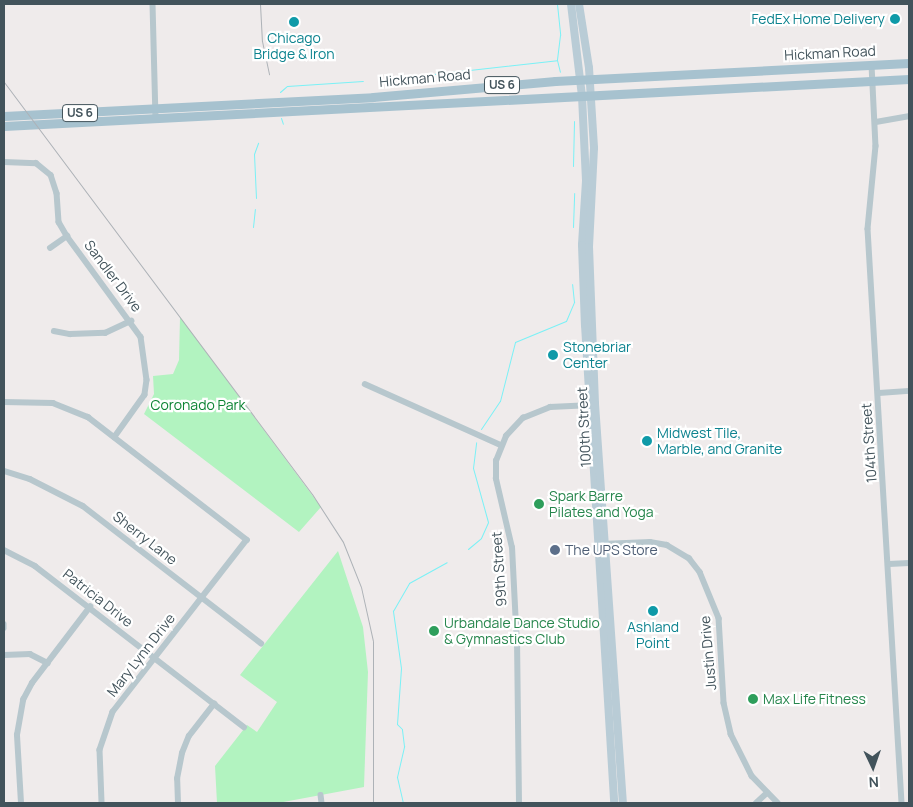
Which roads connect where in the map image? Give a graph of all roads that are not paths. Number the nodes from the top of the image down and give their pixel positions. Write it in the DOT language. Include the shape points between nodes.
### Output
graph roads {
  1 [pos="153,4"];
  2 [pos="571,4"];
  3 [pos="579,4"];
  4 [pos="909,63"];
  5 [pos="872,65"];
  6 [pos="909,79"];
  7 [pos="586,80"];
  8 [pos="873,81"];
  9 [pos="587,96"];
  10 [pos="157,113"];
  11 [pos="4,116"];
  12 [pos="909,116"];
  13 [pos="876,122"];
  14 [pos="4,126"];
  15 [pos="4,162"];
  16 [pos="67,236"];
  17 [pos="50,248"];
  18 [pos="131,321"];
  19 [pos="54,331"];
  20 [pos="365,384"];
  21 [pos="909,391"];
  22 [pos="878,393"];
  23 [pos="4,402"];
  24 [pos="592,405"];
  25 [pos="115,437"];
  26 [pos="500,445"];
  27 [pos="4,471"];
  28 [pos="600,544"];
  29 [pos="4,550"];
  30 [pos="909,563"];
  31 [pos="889,564"];
  32 [pos="202,598"];
  33 [pos="90,607"];
  34 [pos="261,644"];
  35 [pos="4,655"];
  36 [pos="155,658"];
  37 [pos="48,663"];
  38 [pos="214,704"];
  39 [pos="244,727"];
  40 [pos="766,792"];
  41 [pos="321,795"];
  42 [pos="21,803"];
  43 [pos="102,803"];
  44 [pos="178,803"];
  45 [pos="322,803"];
  46 [pos="518,803"];
  47 [pos="614,803"];
  48 [pos="622,803"];
  49 [pos="756,803"];
  50 [pos="778,803"];
  51 [pos="902,803"];
  1 -- 10 [label="street"];
  2 -- 7 [label="main road"];
  3 -- 7 [label="main road"];
  4 -- 5 [label="main road, Hickman Road / US 6"];
  5 -- 7 [label="main road, Hickman Road / US 6"];
  5 -- 8 [label="street, 104th Street"];
  6 -- 8 [label="main road, Hickman Road / US 6"];
  7 -- 9 [label="main road, 100th Street"];
  7 -- 10 [label="main road, Hickman Road / US 6"];
  8 -- 9 [label="main road, Hickman Road / US 6"];
  8 -- 13 [label="street, 104th Street"];
  9 -- 10 [label="main road, Hickman Road / US 6"];
  9 -- 24 [label="main road, 100th Street" via="582,245"];
  10 -- 11 [label="main road, Hickman Road / US 6"];
  10 -- 14 [label="main road, Hickman Road / US 6"];
  12 -- 13 [label="street"];
  13 -- 22 [label="street, 104th Street" via="868,210"];
  15 -- 16 [label="street, Sandler Drive" via="36,163 51,175 57,193 59,222"];
  16 -- 17 [label="street"];
  16 -- 18 [label="street, Sandler Drive"];
  18 -- 19 [label="street" via="105,333"];
  18 -- 25 [label="street, Sandler Drive" via="141,337 147,388 142,402"];
  20 -- 26 [label="street"];
  21 -- 22 [label="street"];
  22 -- 31 [label="street, 104th Street"];
  23 -- 25 [label="street" via="65,406 88,416"];
  24 -- 26 [label="street, 99th Street" via="550,407 530,413 511,429"];
  24 -- 28 [label="main road, 100th Street"];
  25 -- 32 [label="street, Mary Lynn Drive" via="247,540"];
  26 -- 46 [label="street, 99th Street" via="495,470 512,548 517,646"];
  27 -- 32 [label="street, Sherry Lane" via="30,479 83,506"];
  28 -- 40 [label="street, Justin Drive" via="650,542 667,545 689,558 700,572 719,618 724,703 731,734 743,762"];
  28 -- 47 [label="main road, 100th Street"];
  28 -- 48 [label="main road, 100th Street"];
  29 -- 33 [label="street, Patricia Drive" via="35,566"];
  30 -- 31 [label="street"];
  31 -- 51 [label="street, 104th Street"];
  32 -- 34 [label="street, Sherry Lane"];
  32 -- 36 [label="street, Mary Lynn Drive"];
  33 -- 36 [label="street, Patricia Drive"];
  33 -- 37 [label="street"];
  35 -- 37 [label="street" via="30,654"];
  36 -- 38 [label="street, Patricia Drive"];
  36 -- 43 [label="street, Mary Lynn Drive" via="119,704 105,730 100,758"];
  37 -- 42 [label="street" via="27,692 18,719"];
  38 -- 39 [label="street, Patricia Drive"];
  38 -- 44 [label="street" via="189,736 182,752 176,779"];
  40 -- 49 [label="street"];
  40 -- 50 [label="street, Justin Drive"];
  41 -- 45 [label="street"];
}
